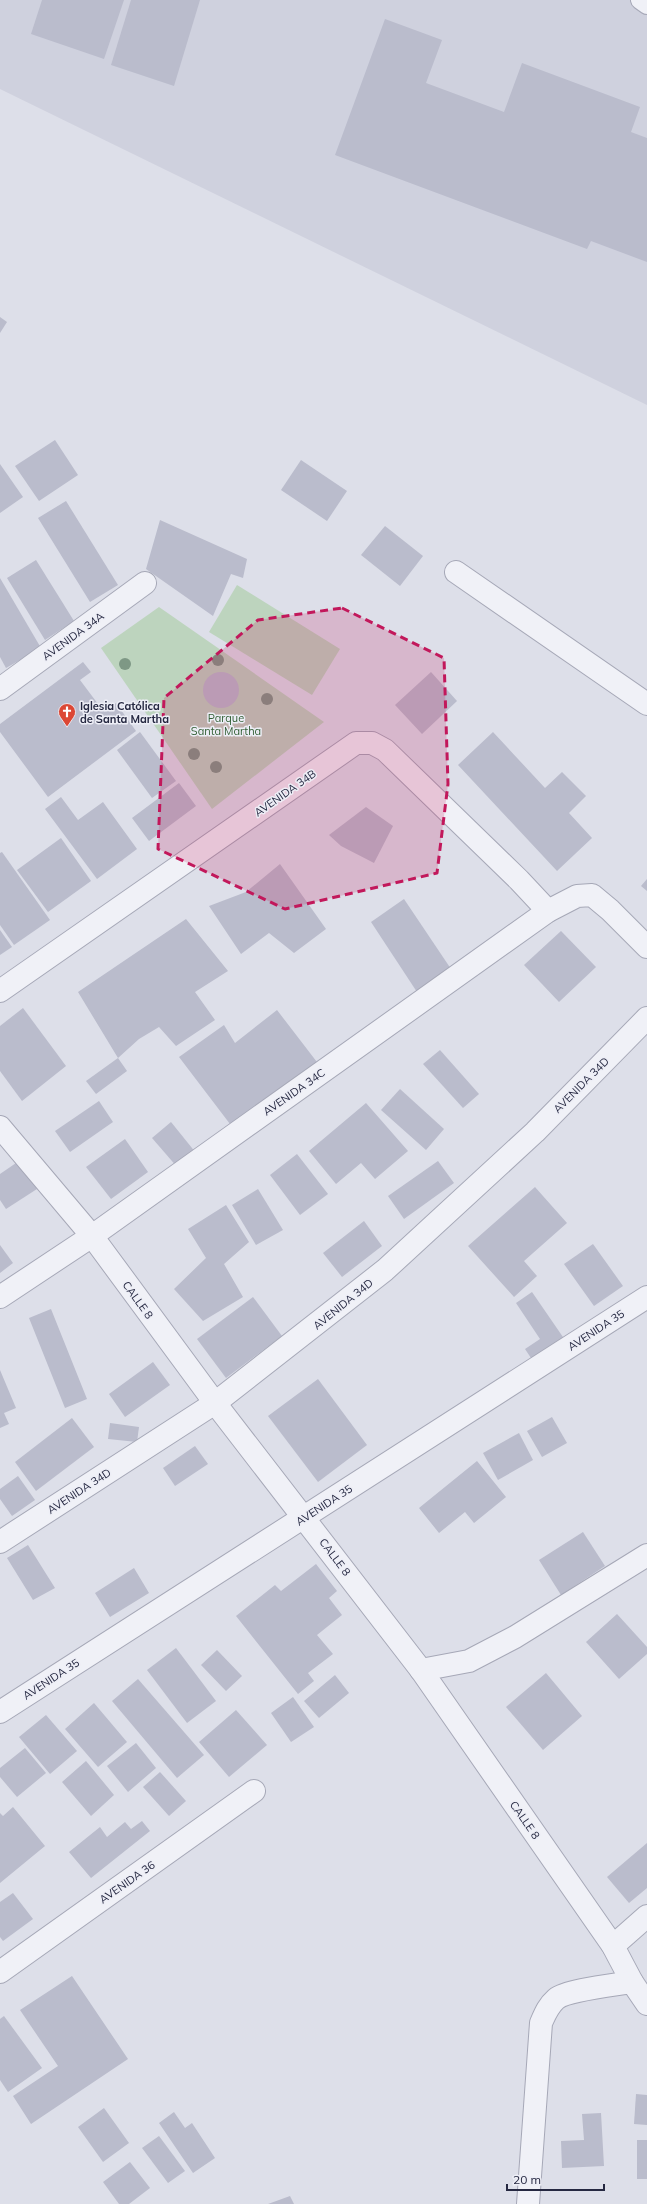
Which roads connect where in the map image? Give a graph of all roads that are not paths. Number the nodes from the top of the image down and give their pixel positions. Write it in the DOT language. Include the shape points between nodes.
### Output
graph roads {
  1 [pos="640,0"];
  2 [pos="647,5"];
  3 [pos="456,572"];
  4 [pos="145,583"];
  5 [pos="0,688"];
  6 [pos="647,704"];
  7 [pos="548,911"];
  8 [pos="647,947"];
  9 [pos="0,991"];
  10 [pos="647,1018"];
  11 [pos="0,1127"];
  12 [pos="92,1236"];
  13 [pos="0,1297"];
  14 [pos="647,1297"];
  15 [pos="215,1403"];
  16 [pos="305,1517"];
  17 [pos="0,1542"];
  18 [pos="647,1555"];
  19 [pos="421,1670"];
  20 [pos="0,1712"];
  21 [pos="254,1791"];
  22 [pos="647,1916"];
  23 [pos="613,1946"];
  24 [pos="0,1972"];
  25 [pos="632,1982"];
  26 [pos="647,2004"];
  27 [pos="528,2204"];
  1 -- 2 [label="lane"];
  3 -- 6 [label="street"];
  4 -- 5 [label="street, AVENIDA 34A"];
  7 -- 8 [label="street, AVENIDA 34C" via="577,896 592,895"];
  7 -- 9 [label="street, AVENIDA 34B" via="385,750 372,743 356,743"];
  7 -- 12 [label="street, AVENIDA 34C"];
  10 -- 15 [label="street, AVENIDA 34D" via="535,1132 385,1270"];
  11 -- 12 [label="street, CALLE 8"];
  12 -- 13 [label="street, AVENIDA 34C"];
  12 -- 15 [label="street, CALLE 8"];
  14 -- 16 [label="street, AVENIDA 35"];
  15 -- 16 [label="street, CALLE 8"];
  15 -- 17 [label="street, AVENIDA 34D"];
  16 -- 19 [label="street, CALLE 8"];
  16 -- 20 [label="street, AVENIDA 35"];
  18 -- 19 [label="street" via="515,1637 482,1654 469,1660"];
  19 -- 23 [label="street, CALLE 8"];
  21 -- 24 [label="street, AVENIDA 36"];
  22 -- 23 [label="street"];
  23 -- 25 [label="street, CALLE 8"];
  25 -- 26 [label="street, CALLE 8"];
  25 -- 27 [label="street" via="562,1995 545,2014 541,2023"];
}
